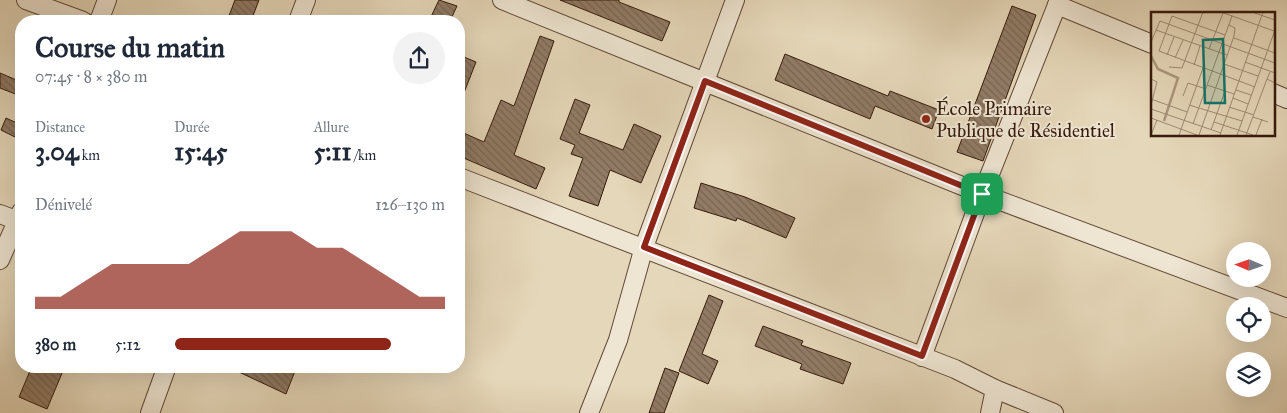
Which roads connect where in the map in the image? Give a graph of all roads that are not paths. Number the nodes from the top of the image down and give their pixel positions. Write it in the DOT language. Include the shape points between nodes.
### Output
graph roads {
  1 [pos="26,0"];
  2 [pos="107,0"];
  3 [pos="306,0"];
  4 [pos="735,0"];
  5 [pos="509,1"];
  6 [pos="1058,2"];
  7 [pos="67,15"];
  8 [pos="101,15"];
  9 [pos="300,15"];
  10 [pos="1151,44"];
  11 [pos="705,81"];
  12 [pos="1274,93"];
  13 [pos="1287,99"];
  14 [pos="465,179"];
  15 [pos="982,194"];
  16 [pos="0,214"];
  17 [pos="15,218"];
  18 [pos="15,229"];
  19 [pos="644,247"];
  20 [pos="0,260"];
  21 [pos="1287,308"];
  22 [pos="922,356"];
  23 [pos="164,373"];
  24 [pos="995,389"];
  25 [pos="150,413"];
  26 [pos="589,413"];
  27 [pos="990,413"];
  28 [pos="1054,413"];
  1 -- 7 [label="street"];
  2 -- 8 [label="street"];
  3 -- 9 [label="street"];
  4 -- 11 [label="street"];
  5 -- 11 [label="street"];
  6 -- 10 [label="street"];
  6 -- 15 [label="street"];
  11 -- 15 [label="street"];
  11 -- 19 [label="street"];
  12 -- 13 [label="street"];
  14 -- 19 [label="street"];
  15 -- 21 [label="street"];
  15 -- 22 [label="street"];
  16 -- 17 [label="street"];
  18 -- 20 [label="street"];
  19 -- 22 [label="street"];
  19 -- 26 [label="street" via="618,340"];
  22 -- 24 [label="street"];
  23 -- 25 [label="street"];
  24 -- 27 [label="street"];
  24 -- 28 [label="street"];
}
